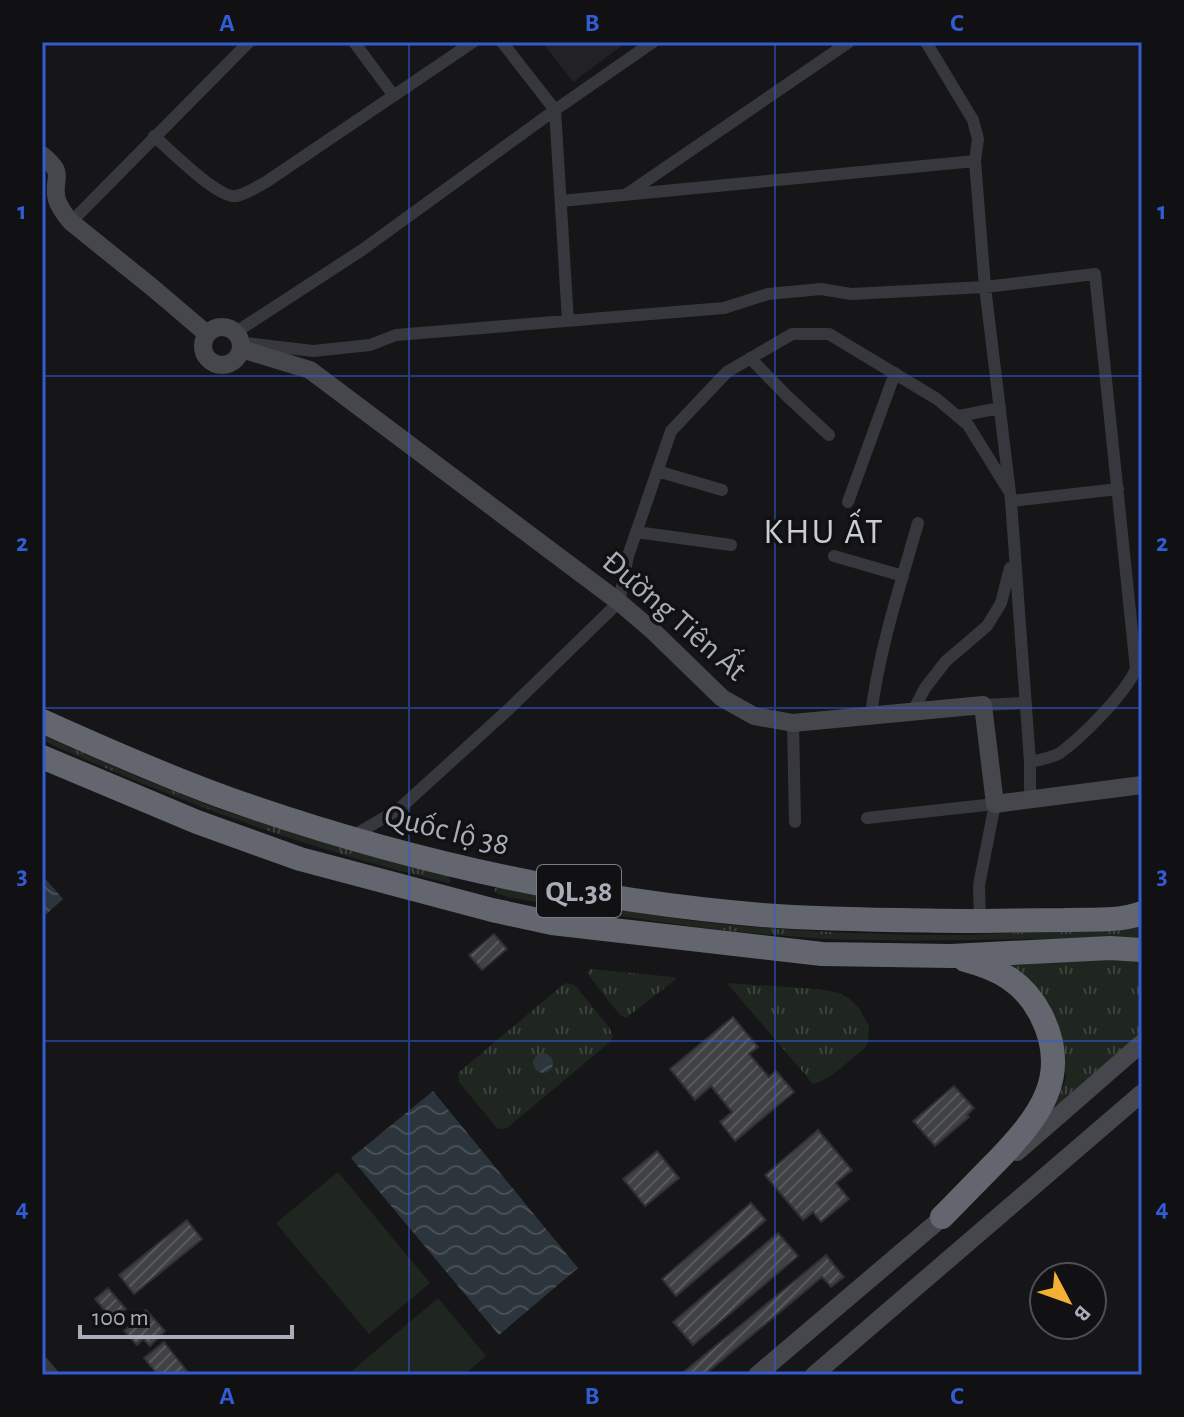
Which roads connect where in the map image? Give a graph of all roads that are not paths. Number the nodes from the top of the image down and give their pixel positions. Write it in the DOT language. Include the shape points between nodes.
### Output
graph roads {
  1 [pos="249,42"];
  2 [pos="354,42"];
  3 [pos="473,42"];
  4 [pos="502,42"];
  5 [pos="653,42"];
  6 [pos="849,42"];
  7 [pos="926,42"];
  8 [pos="394,96"];
  9 [pos="555,110"];
  10 [pos="154,136"];
  11 [pos="42,155"];
  12 [pos="975,161"];
  13 [pos="624,196"];
  14 [pos="561,201"];
  15 [pos="71,222"];
  16 [pos="985,287"];
  17 [pos="568,321"];
  18 [pos="207,334"];
  19 [pos="240,341"];
  20 [pos="750,358"];
  21 [pos="895,373"];
  22 [pos="1000,408"];
  23 [pos="959,416"];
  24 [pos="829,435"];
  25 [pos="657,471"];
  26 [pos="1118,489"];
  27 [pos="722,490"];
  28 [pos="1010,496"];
  29 [pos="848,502"];
  30 [pos="918,523"];
  31 [pos="636,532"];
  32 [pos="731,545"];
  33 [pos="834,556"];
  34 [pos="1013,557"];
  35 [pos="903,576"];
  36 [pos="619,602"];
  37 [pos="1139,669"];
  38 [pos="1026,703"];
  39 [pos="983,705"];
  40 [pos="913,711"];
  41 [pos="871,715"];
  42 [pos="42,721"];
  43 [pos="793,723"];
  44 [pos="42,757"];
  45 [pos="1030,762"];
  46 [pos="1142,785"];
  47 [pos="1030,800"];
  48 [pos="995,804"];
  49 [pos="867,818"];
  50 [pos="795,822"];
  51 [pos="350,837"];
  52 [pos="477,870"];
  53 [pos="468,903"];
  54 [pos="1142,913"];
  55 [pos="980,921"];
  56 [pos="1142,950"];
  57 [pos="951,956"];
  58 [pos="1142,1043"];
  59 [pos="1142,1093"];
  60 [pos="942,1217"];
  61 [pos="865,1307"];
  62 [pos="42,1362"];
  63 [pos="53,1375"];
  64 [pos="757,1375"];
  65 [pos="814,1375"];
  1 -- 10 [label="street"];
  2 -- 8 [label="street"];
  3 -- 8 [label="street"];
  4 -- 9 [label="street"];
  5 -- 9 [label="street"];
  6 -- 13 [label="street"];
  7 -- 12 [label="street" via="973,120 978,139"];
  8 -- 10 [label="street" via="266,182 235,196 212,187"];
  9 -- 14 [label="street"];
  9 -- 19 [label="street"];
  10 -- 15 [label="street"];
  11 -- 15 [label="street" via="59,176 56,197"];
  12 -- 13 [label="street"];
  12 -- 16 [label="street"];
  13 -- 14 [label="street"];
  14 -- 17 [label="street"];
  15 -- 18 [label="street"];
  16 -- 17 [label="street" via="851,294 821,289 768,294 724,308"];
  16 -- 22 [label="street"];
  16 -- 26 [label="street" via="1095,274"];
  17 -- 19 [label="street" via="396,335 370,345 313,351"];
  18 -- 19 [label="street" via="219,326 231,328"];
  18 -- 19 [label="street" via="203,351 216,365 235,361"];
  19 -- 36 [label="street, Đường Tiên Ất" via="310,370"];
  20 -- 21 [label="street" via="792,334 829,334"];
  20 -- 24 [label="street"];
  20 -- 25 [label="street" via="727,372 671,431"];
  21 -- 23 [label="street"];
  21 -- 29 [label="street"];
  22 -- 23 [label="street"];
  22 -- 28 [label="street"];
  23 -- 28 [label="street"];
  25 -- 27 [label="street"];
  25 -- 31 [label="street"];
  26 -- 28 [label="street"];
  26 -- 37 [label="street"];
  28 -- 34 [label="street"];
  30 -- 35 [label="street"];
  31 -- 32 [label="street"];
  31 -- 36 [label="street"];
  33 -- 35 [label="street"];
  34 -- 38 [label="street"];
  34 -- 40 [label="street" via="1001,603 987,626 946,661"];
  35 -- 41 [label="street"];
  36 -- 43 [label="street, Đường Tiên Ất" via="722,698 754,716"];
  36 -- 51 [label="street" via="399,809"];
  37 -- 45 [label="street" via="1079,737 1057,755"];
  38 -- 39 [label="street"];
  38 -- 45 [label="street"];
  39 -- 40 [label="street, Đường Tiên Ất"];
  39 -- 48 [label="street"];
  40 -- 41 [label="street, Đường Tiên Ất"];
  41 -- 43 [label="street, Đường Tiên Ất"];
  42 -- 51 [label="highway, Quốc lộ 38 / QL.38" via="219,795"];
  43 -- 50 [label="street"];
  44 -- 53 [label="highway, Quốc lộ 38 / QL.38" via="264,847"];
  45 -- 47 [label="street"];
  46 -- 47 [label="street"];
  47 -- 48 [label="street"];
  48 -- 49 [label="street"];
  48 -- 55 [label="street" via="979,885"];
  51 -- 52 [label="highway, Quốc lộ 38 / QL.38"];
  52 -- 53 [label="highway"];
  52 -- 55 [label="highway, Quốc lộ 38 / QL.38" via="615,897 745,913"];
  53 -- 57 [label="highway, Quốc lộ 38 / QL.38" via="552,923 822,954"];
  54 -- 55 [label="highway, Quốc lộ 38 / QL.38" via="1083,920"];
  56 -- 57 [label="highway, Quốc lộ 38 / QL.38"];
  57 -- 60 [label="highway" via="991,967 1021,988 1044,1021 1054,1060 1048,1092 1029,1126"];
  58 -- 60 [label="street"];
  59 -- 61 [label="street"];
  60 -- 61 [label="street"];
  61 -- 64 [label="street"];
  61 -- 65 [label="street"];
  62 -- 63 [label="street"];
}
